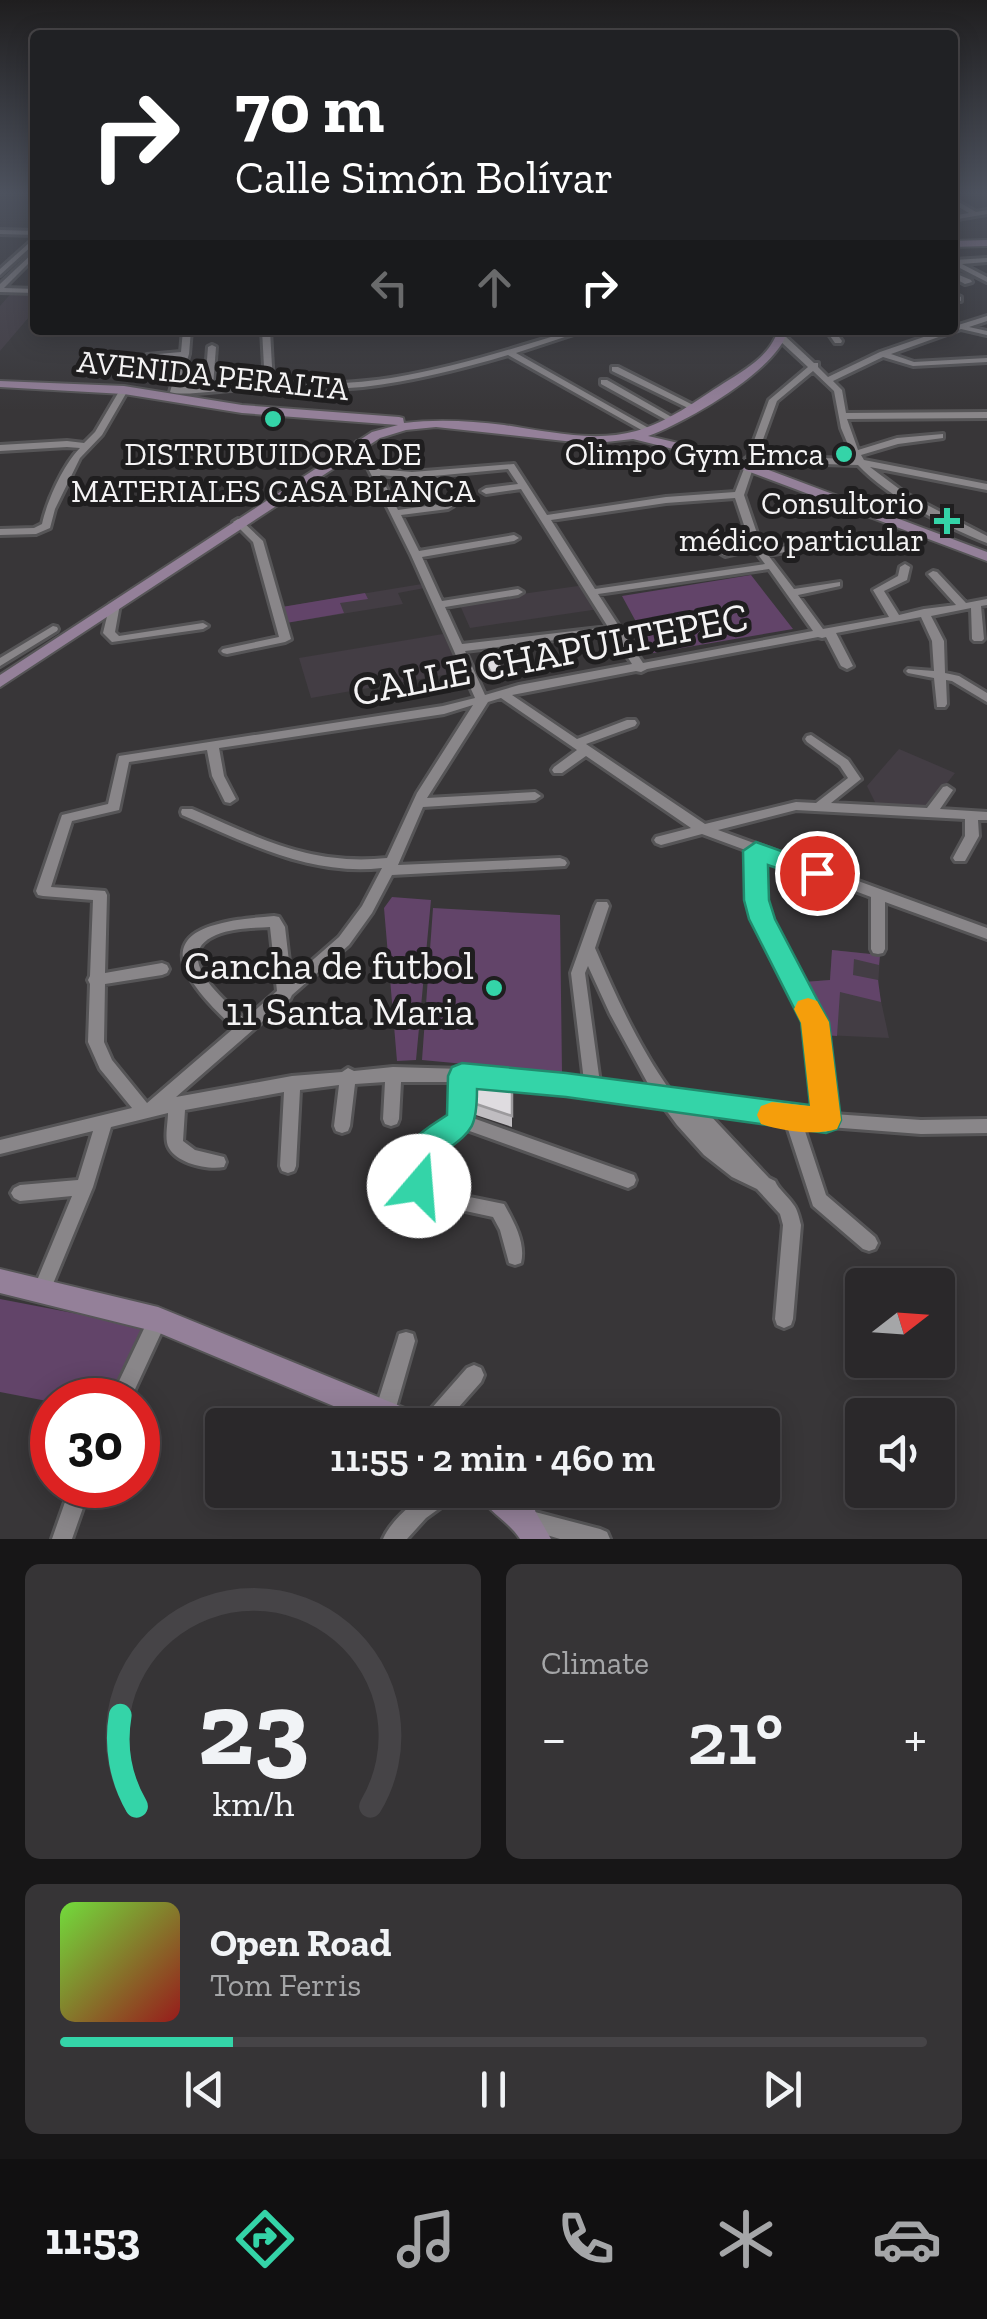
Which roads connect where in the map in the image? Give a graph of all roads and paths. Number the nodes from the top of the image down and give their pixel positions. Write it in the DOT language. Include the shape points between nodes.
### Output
graph roads {
  1 [pos="22,267"];
  2 [pos="965,267"];
  3 [pos="987,280"];
  4 [pos="0,289"];
  5 [pos="30,292"];
  6 [pos="987,318"];
  7 [pos="958,327"];
  8 [pos="958,329"];
  9 [pos="986,333"];
  10 [pos="187,335"];
  11 [pos="266,335"];
  12 [pos="565,335"];
  13 [pos="779,335"];
  14 [pos="784,335"];
  15 [pos="834,335"];
  16 [pos="935,335"];
  17 [pos="971,338"];
  18 [pos="838,341"];
  19 [pos="212,347"];
  20 [pos="509,352"];
  21 [pos="185,354"];
  22 [pos="883,354"];
  23 [pos="148,357"];
  24 [pos="987,360"];
  25 [pos="814,366"];
  26 [pos="614,370"];
  27 [pos="830,379"];
  28 [pos="604,382"];
  29 [pos="0,384"];
  30 [pos="269,387"];
  31 [pos="209,388"];
  32 [pos="124,390"];
  33 [pos="173,393"];
  34 [pos="693,407"];
  35 [pos="843,416"];
  36 [pos="987,416"];
  37 [pos="671,419"];
  38 [pos="420,423"];
  39 [pos="648,430"];
  40 [pos="632,436"];
  41 [pos="940,436"];
  42 [pos="360,444"];
  43 [pos="88,446"];
  44 [pos="0,448"];
  45 [pos="857,458"];
  46 [pos="749,463"];
  47 [pos="375,472"];
  48 [pos="524,486"];
  49 [pos="987,487"];
  50 [pos="486,491"];
  51 [pos="738,495"];
  52 [pos="448,506"];
  53 [pos="395,513"];
  54 [pos="545,518"];
  55 [pos="238,522"];
  56 [pos="0,532"];
  57 [pos="514,538"];
  58 [pos="842,539"];
  59 [pos="987,540"];
  60 [pos="759,549"];
  61 [pos="724,553"];
  62 [pos="416,556"];
  63 [pos="987,557"];
  64 [pos="770,566"];
  65 [pos="905,567"];
  66 [pos="933,574"];
  67 [pos="836,584"];
  68 [pos="518,592"];
  69 [pos="593,592"];
  70 [pos="792,593"];
  71 [pos="115,604"];
  72 [pos="975,604"];
  73 [pos="440,606"];
  74 [pos="924,612"];
  75 [pos="896,618"];
  76 [pos="203,626"];
  77 [pos="53,629"];
  78 [pos="616,629"];
  79 [pos="826,634"];
  80 [pos="978,639"];
  81 [pos="458,648"];
  82 [pos="227,651"];
  83 [pos="0,663"];
  84 [pos="847,666"];
  85 [pos="640,669"];
  86 [pos="912,671"];
  87 [pos="942,674"];
  88 [pos="0,682"];
  89 [pos="503,694"];
  90 [pos="987,698"];
  91 [pos="482,701"];
  92 [pos="941,704"];
  93 [pos="631,723"];
  94 [pos="812,740"];
  95 [pos="213,748"];
  96 [pos="580,748"];
  97 [pos="558,770"];
  98 [pos="947,790"];
  99 [pos="535,796"];
  100 [pos="230,800"];
  101 [pos="418,803"];
  102 [pos="822,804"];
  103 [pos="188,812"];
  104 [pos="930,812"];
  105 [pos="970,814"];
  106 [pos="987,816"];
  107 [pos="702,828"];
  108 [pos="661,840"];
  109 [pos="756,851"];
  110 [pos="960,858"];
  111 [pos="560,862"];
  112 [pos="392,866"];
  113 [pos="878,895"];
  114 [pos="602,906"];
  115 [pos="987,934"];
  116 [pos="588,948"];
  117 [pos="878,949"];
  118 [pos="162,969"];
  119 [pos="95,980"];
  120 [pos="285,994"];
  121 [pos="245,1028"];
  122 [pos="392,1074"];
  123 [pos="348,1076"];
  124 [pos="462,1076"];
  125 [pos="292,1083"];
  126 [pos="593,1089"];
  127 [pos="667,1101"];
  128 [pos="177,1104"];
  129 [pos="690,1104"];
  130 [pos="149,1109"];
  131 [pos="793,1118"];
  132 [pos="391,1119"];
  133 [pos="826,1120"];
  134 [pos="462,1121"];
  135 [pos="104,1122"];
  136 [pos="342,1126"];
  137 [pos="987,1126"];
  138 [pos="0,1147"];
  139 [pos="218,1162"];
  140 [pos="288,1166"];
  141 [pos="628,1180"];
  142 [pos="769,1186"];
  143 [pos="84,1188"];
  144 [pos="20,1193"];
  145 [pos="869,1243"];
  146 [pos="516,1258"];
  147 [pos="0,1281"];
  148 [pos="42,1290"];
  149 [pos="158,1320"];
  150 [pos="784,1320"];
  151 [pos="406,1340"];
  152 [pos="474,1375"];
  153 [pos="130,1378"];
  154 [pos="378,1408"];
  155 [pos="386,1408"];
  156 [pos="445,1408"];
  157 [pos="72,1508"];
  158 [pos="424,1508"];
  159 [pos="529,1516"];
  160 [pos="62,1539"];
  161 [pos="393,1539"];
  162 [pos="600,1539"];
  1 -- 4 [label="street"];
  2 -- 3 [label="street"];
  4 -- 5 [label="street"];
  6 -- 7 [label="street"];
  8 -- 9 [label="street"];
  9 -- 17 [label="street"];
  10 -- 21 [label="street"];
  11 -- 30 [label="street"];
  12 -- 20 [label="street"];
  13 -- 34 [label="street" via="752,369"];
  14 -- 25 [label="street"];
  15 -- 18 [label="street"];
  16 -- 22 [label="street"];
  19 -- 31 [label="street"];
  20 -- 30 [label="street" via="378,382"];
  20 -- 39 [label="street"];
  21 -- 23 [label="street"];
  21 -- 33 [label="street"];
  22 -- 24 [label="street" via="914,364"];
  22 -- 27 [label="street"];
  25 -- 27 [label="street"];
  25 -- 46 [label="street" via="773,400"];
  26 -- 34 [label="street"];
  27 -- 35 [label="street"];
  28 -- 37 [label="street"];
  29 -- 32 [label="street, AVENIDA PERALTA"];
  30 -- 31 [label="street"];
  31 -- 33 [label="street"];
  32 -- 33 [label="street, AVENIDA PERALTA"];
  32 -- 43 [label="street"];
  33 -- 38 [label="street, AVENIDA PERALTA" via="242,410"];
  34 -- 37 [label="street"];
  35 -- 36 [label="street"];
  35 -- 45 [label="street"];
  37 -- 39 [label="street"];
  38 -- 40 [label="street, AVENIDA PERALTA"];
  38 -- 42 [label="street"];
  39 -- 40 [label="street"];
  40 -- 46 [label="street"];
  41 -- 45 [label="street" via="897,441"];
  42 -- 47 [label="street"];
  42 -- 55 [label="street"];
  43 -- 44 [label="street"];
  43 -- 56 [label="street" via="50,508 47,526"];
  45 -- 46 [label="street"];
  45 -- 49 [label="street"];
  45 -- 59 [label="street"];
  46 -- 51 [label="street"];
  46 -- 63 [label="street"];
  47 -- 48 [label="street" via="510,466"];
  47 -- 53 [label="street"];
  48 -- 50 [label="street"];
  48 -- 54 [label="street"];
  51 -- 54 [label="street"];
  51 -- 60 [label="street"];
  52 -- 53 [label="street"];
  53 -- 62 [label="street"];
  54 -- 69 [label="street"];
  55 -- 71 [label="street"];
  55 -- 82 [label="street" via="258,541 284,638"];
  57 -- 62 [label="street"];
  58 -- 60 [label="street"];
  60 -- 61 [label="street"];
  60 -- 64 [label="street"];
  62 -- 73 [label="street"];
  64 -- 69 [label="street"];
  64 -- 70 [label="street"];
  65 -- 75 [label="street" via="903,578 878,590"];
  66 -- 72 [label="street"];
  67 -- 70 [label="street"];
  68 -- 73 [label="street"];
  69 -- 78 [label="street"];
  70 -- 79 [label="street"];
  71 -- 76 [label="street" via="109,632 116,640"];
  71 -- 88 [label="street"];
  72 -- 74 [label="street, CALLE CHAPULTEPEC"];
  72 -- 80 [label="street"];
  73 -- 81 [label="street"];
  74 -- 75 [label="street, CALLE CHAPULTEPEC"];
  74 -- 87 [label="street" via="938,640"];
  75 -- 79 [label="street, CALLE CHAPULTEPEC"];
  77 -- 83 [label="street"];
  78 -- 81 [label="street"];
  78 -- 85 [label="street"];
  79 -- 84 [label="street"];
  79 -- 85 [label="street, CALLE CHAPULTEPEC"];
  81 -- 91 [label="street"];
  85 -- 89 [label="street, CALLE CHAPULTEPEC"];
  86 -- 87 [label="street"];
  87 -- 90 [label="street"];
  87 -- 92 [label="street"];
  89 -- 91 [label="street, CALLE CHAPULTEPEC"];
  89 -- 96 [label="street"];
  91 -- 95 [label="street, CALLE CHAPULTEPEC"];
  91 -- 101 [label="street"];
  93 -- 96 [label="street"];
  94 -- 102 [label="street" via="854,779"];
  95 -- 100 [label="street"];
  95 -- 119 [label="street, CALLE CHAPULTEPEC" via="123,759 114,807 68,816 43,891 100,894"];
  96 -- 97 [label="street"];
  96 -- 107 [label="street"];
  98 -- 104 [label="street"];
  99 -- 101 [label="street"];
  101 -- 112 [label="street"];
  102 -- 104 [label="street"];
  102 -- 107 [label="street"];
  103 -- 112 [label="street" via="311,863"];
  104 -- 105 [label="street"];
  105 -- 106 [label="street"];
  105 -- 110 [label="street" via="972,836"];
  107 -- 108 [label="street"];
  107 -- 109 [label="street"];
  109 -- 113 [label="street"];
  109 -- 133 [label="street" via="762,919 815,1022"];
  111 -- 112 [label="street"];
  112 -- 120 [label="street" via="355,928"];
  113 -- 115 [label="street"];
  113 -- 117 [label="street"];
  114 -- 116 [label="street"];
  116 -- 126 [label="street" via="578,974"];
  116 -- 127 [label="street"];
  118 -- 119 [label="street"];
  119 -- 130 [label="street" via="96,1042"];
  120 -- 121 [label="street"];
  120 -- 121 [label="street" via="274,921 201,934 190,950 194,978"];
  121 -- 130 [label="street"];
  122 -- 123 [label="street"];
  122 -- 124 [label="street"];
  122 -- 132 [label="street"];
  123 -- 125 [label="street"];
  123 -- 136 [label="street"];
  124 -- 126 [label="street"];
  124 -- 134 [label="street"];
  125 -- 128 [label="street"];
  125 -- 140 [label="street"];
  126 -- 127 [label="street"];
  127 -- 129 [label="street"];
  127 -- 142 [label="street" via="740,1173"];
  128 -- 130 [label="street"];
  128 -- 139 [label="street" via="175,1144"];
  129 -- 131 [label="street"];
  129 -- 142 [label="street"];
  130 -- 135 [label="street"];
  131 -- 133 [label="street"];
  131 -- 145 [label="street" via="819,1200"];
  133 -- 137 [label="street"];
  134 -- 141 [label="street"];
  134 -- 146 [label="street" via="424,1150 419,1186 430,1197 498,1210"];
  135 -- 138 [label="street"];
  135 -- 143 [label="street"];
  142 -- 150 [label="street" via="792,1226"];
  143 -- 144 [label="street"];
  143 -- 148 [label="street"];
  147 -- 148 [label="street"];
  148 -- 149 [label="street"];
  149 -- 153 [label="street"];
  149 -- 154 [label="street"];
  151 -- 155 [label="street"];
  152 -- 156 [label="street"];
  157 -- 160 [label="street"];
  158 -- 161 [label="street"];
  159 -- 162 [label="street"];
}
